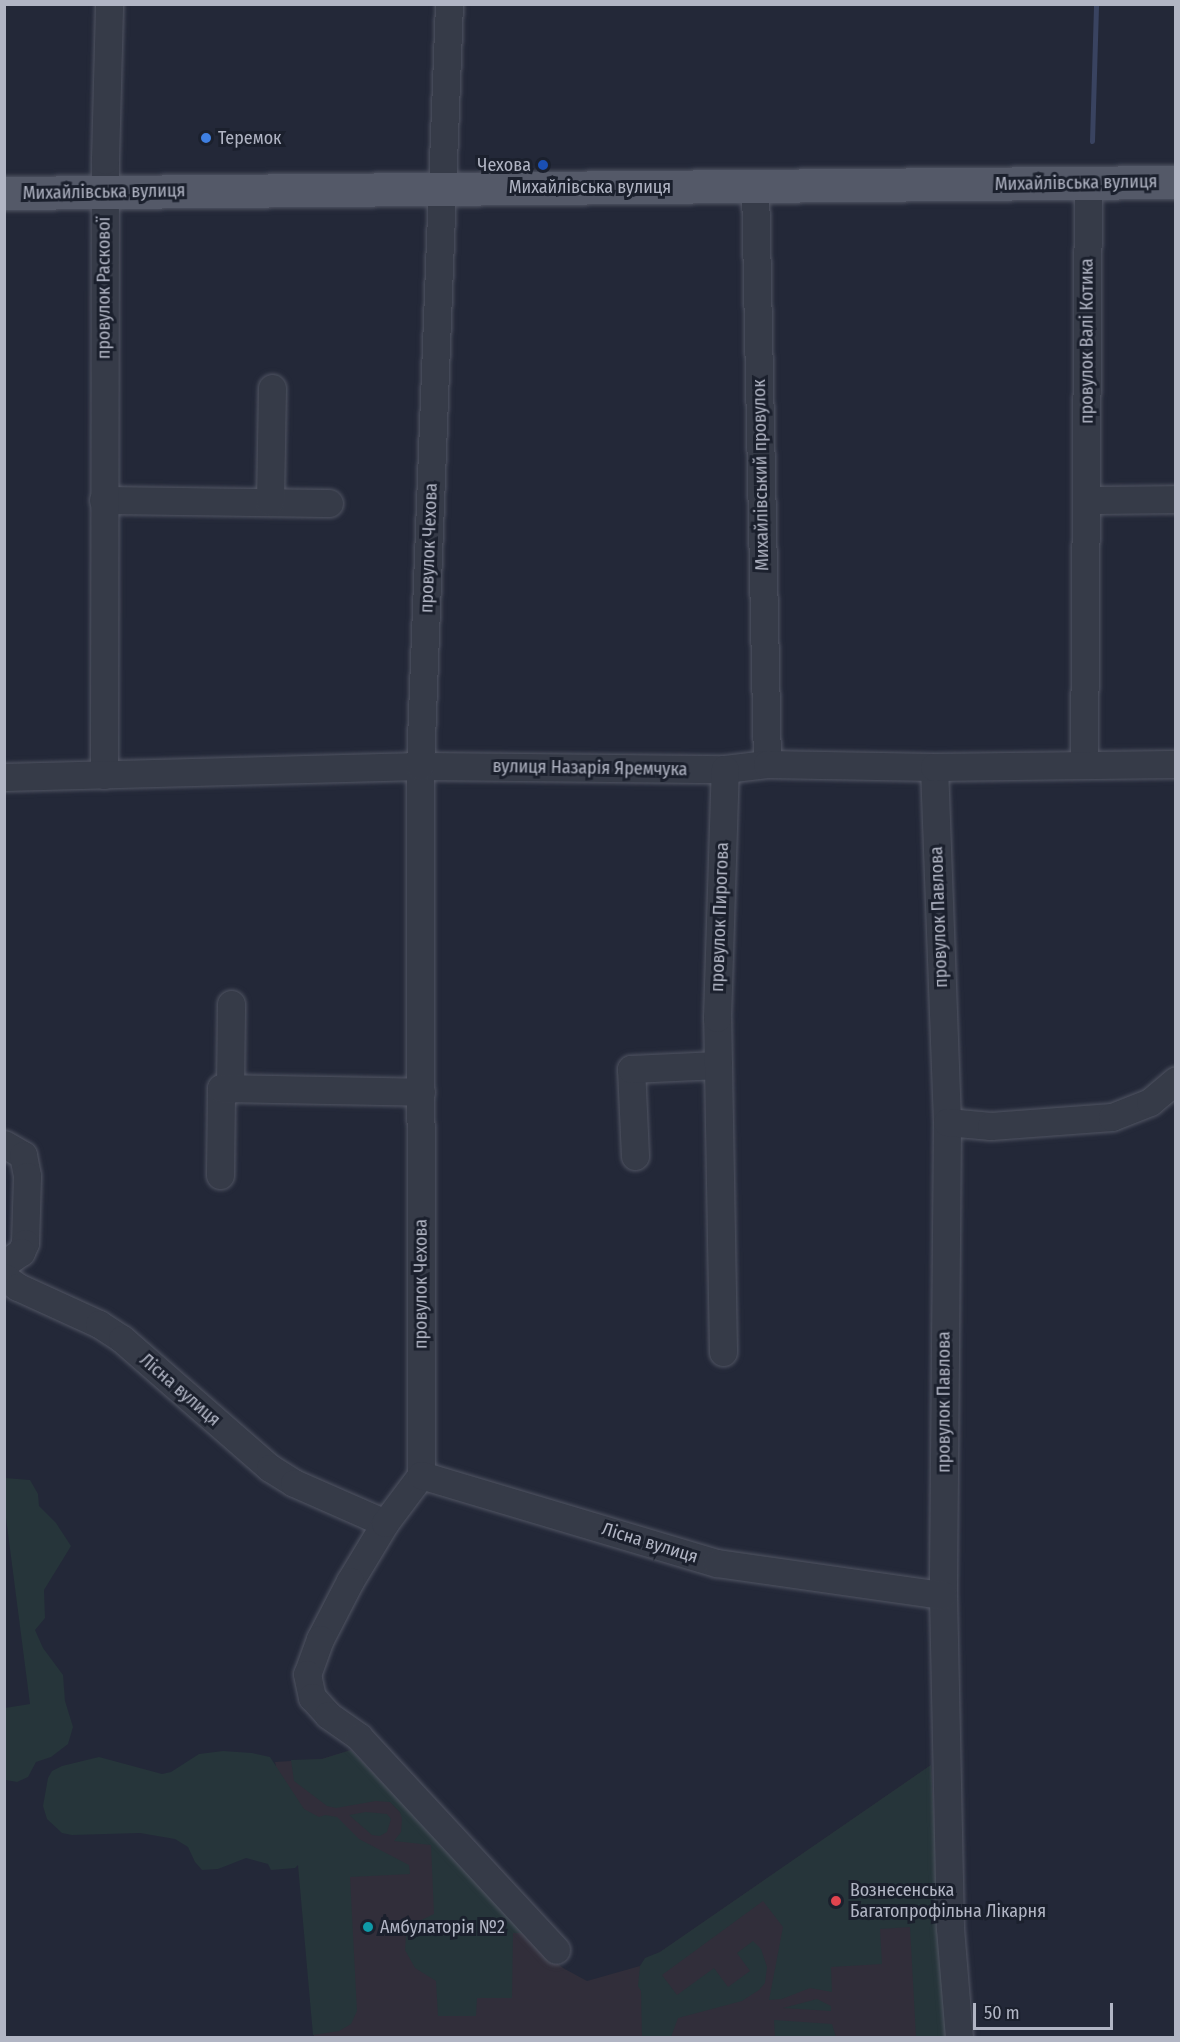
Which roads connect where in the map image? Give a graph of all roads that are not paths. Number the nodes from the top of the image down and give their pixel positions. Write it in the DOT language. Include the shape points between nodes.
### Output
graph roads {
  1 [pos="109,4"];
  2 [pos="449,4"];
  3 [pos="1176,182"];
  4 [pos="1088,183"];
  5 [pos="755,186"];
  6 [pos="443,188"];
  7 [pos="105,192"];
  8 [pos="4,193"];
  9 [pos="272,388"];
  10 [pos="1176,498"];
  11 [pos="103,500"];
  12 [pos="1086,500"];
  13 [pos="270,502"];
  14 [pos="329,503"];
  15 [pos="767,764"];
  16 [pos="1176,764"];
  17 [pos="1084,765"];
  18 [pos="420,766"];
  19 [pos="934,767"];
  20 [pos="725,769"];
  21 [pos="104,775"];
  22 [pos="4,777"];
  23 [pos="231,1004"];
  24 [pos="718,1065"];
  25 [pos="1176,1080"];
  26 [pos="230,1089"];
  27 [pos="421,1092"];
  28 [pos="947,1122"];
  29 [pos="4,1144"];
  30 [pos="635,1156"];
  31 [pos="220,1175"];
  32 [pos="4,1264"];
  33 [pos="4,1277"];
  34 [pos="723,1352"];
  35 [pos="421,1475"];
  36 [pos="385,1523"];
  37 [pos="943,1595"];
  38 [pos="556,1950"];
  39 [pos="959,2037"];
  1 -- 7 [label="street, провулок Раскової"];
  2 -- 6 [label="street, провулок Чехова"];
  3 -- 4 [label="main road, Михайлівська вулиця"];
  4 -- 5 [label="main road, Михайлівська вулиця"];
  4 -- 12 [label="street, провулок Валі Котика"];
  5 -- 6 [label="main road, Михайлівська вулиця"];
  5 -- 15 [label="street, Михайлівський провулок"];
  6 -- 7 [label="main road, Михайлівська вулиця"];
  6 -- 18 [label="street, провулок Чехова"];
  7 -- 8 [label="main road, Михайлівська вулиця"];
  7 -- 11 [label="street, провулок Раскової"];
  9 -- 13 [label="street"];
  10 -- 12 [label="street"];
  11 -- 13 [label="street"];
  11 -- 21 [label="street, провулок Раскової"];
  12 -- 17 [label="street, провулок Валі Котика"];
  13 -- 14 [label="street"];
  15 -- 19 [label="street, вулиця Назарія Яремчука"];
  15 -- 20 [label="street, вулиця Назарія Яремчука"];
  16 -- 17 [label="street, вулиця Назарія Яремчука"];
  17 -- 19 [label="street, вулиця Назарія Яремчука"];
  18 -- 20 [label="street, вулиця Назарія Яремчука"];
  18 -- 21 [label="street, вулиця Назарія Яремчука"];
  18 -- 27 [label="street, провулок Чехова"];
  19 -- 28 [label="street, провулок Павлова"];
  20 -- 24 [label="street, провулок Пирогова"];
  21 -- 22 [label="street, вулиця Назарія Яремчука"];
  23 -- 26 [label="street"];
  24 -- 30 [label="street" via="631,1069"];
  24 -- 34 [label="street, провулок Пирогова"];
  25 -- 28 [label="street" via="1150,1102 1112,1117 991,1126"];
  26 -- 27 [label="street"];
  26 -- 31 [label="street" via="221,1088"];
  27 -- 35 [label="street, провулок Чехова"];
  28 -- 37 [label="street, провулок Павлова"];
  29 -- 32 [label="street" via="23,1155 27,1176 25,1243 21,1252"];
  33 -- 36 [label="street, Лісна вулиця" via="122,1339 270,1468 294,1483"];
  35 -- 36 [label="street"];
  35 -- 37 [label="street, Лісна вулиця" via="717,1563"];
  36 -- 38 [label="street" via="321,1639 307,1674 312,1697 328,1715 359,1737"];
  37 -- 39 [label="street, провулок Павлова" via="950,1928"];
}
